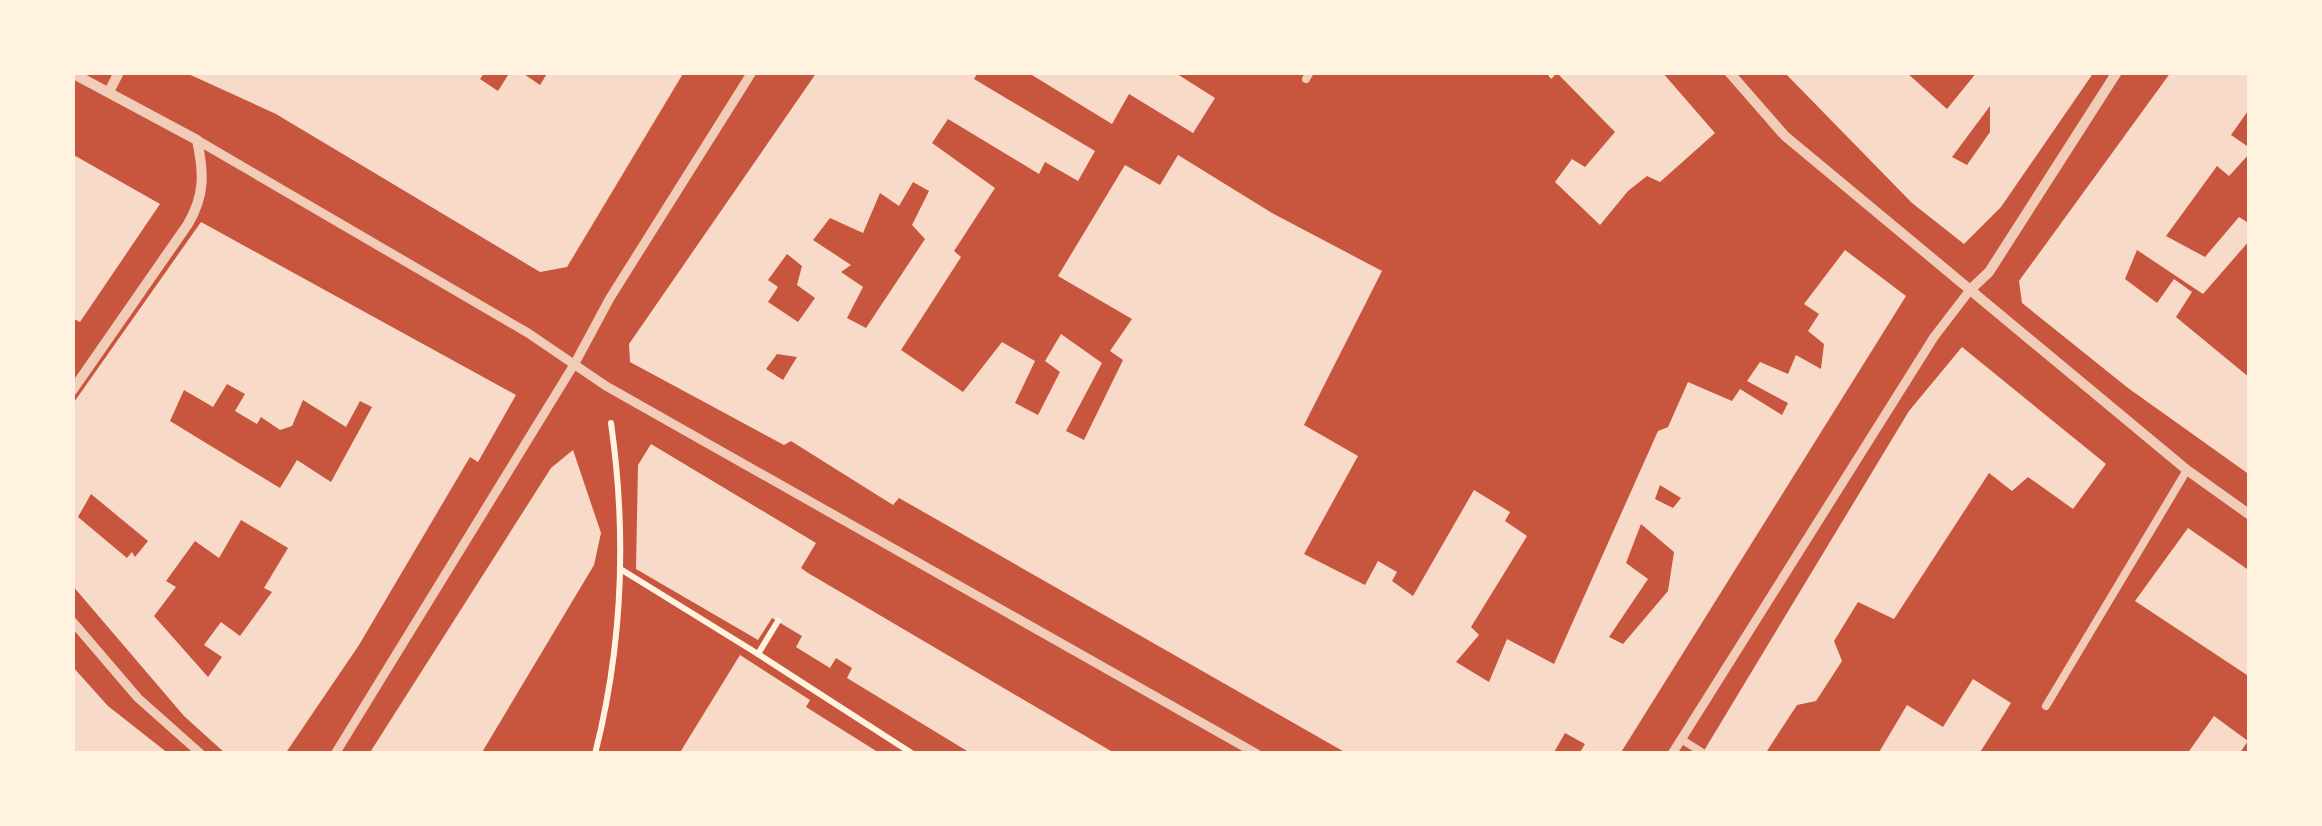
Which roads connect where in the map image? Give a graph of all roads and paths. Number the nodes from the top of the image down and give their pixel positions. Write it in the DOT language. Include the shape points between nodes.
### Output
graph roads {
  1 [pos="72,72"];
  2 [pos="119,72"];
  3 [pos="752,72"];
  4 [pos="1729,72"];
  5 [pos="2117,72"];
  6 [pos="109,92"];
  7 [pos="198,140"];
  8 [pos="1970,290"];
  9 [pos="575,364"];
  10 [pos="606,386"];
  11 [pos="72,391"];
  12 [pos="2187,470"];
  13 [pos="2250,515"];
  14 [pos="622,570"];
  15 [pos="72,621"];
  16 [pos="778,622"];
  17 [pos="758,654"];
  18 [pos="2046,706"];
  19 [pos="1681,739"];
  20 [pos="1703,753"];
  21 [pos="200,754"];
  22 [pos="336,754"];
  23 [pos="594,754"];
  24 [pos="913,754"];
  25 [pos="1257,754"];
  26 [pos="1672,754"];
  1 -- 6 [label="street"];
  2 -- 6 [label="street"];
  3 -- 9 [label="street"];
  4 -- 8 [label="street" via="1785,136"];
  5 -- 8 [label="street" via="1989,272"];
  6 -- 7 [label="street"];
  7 -- 9 [label="street"];
  7 -- 11 [label="street" via="201,201"];
  8 -- 12 [label="street"];
  8 -- 19 [label="street"];
  9 -- 10 [label="street"];
  9 -- 22 [label="street"];
  10 -- 14 [label="path"];
  10 -- 25 [label="street"];
  12 -- 13 [label="street"];
  12 -- 18 [label="lane"];
  14 -- 17 [label="path"];
  14 -- 23 [label="path" via="607,705"];
  15 -- 21 [label="street" via="138,698"];
  16 -- 17 [label="path"];
  17 -- 24 [label="path"];
  19 -- 20 [label="lane"];
  19 -- 26 [label="street"];
}
